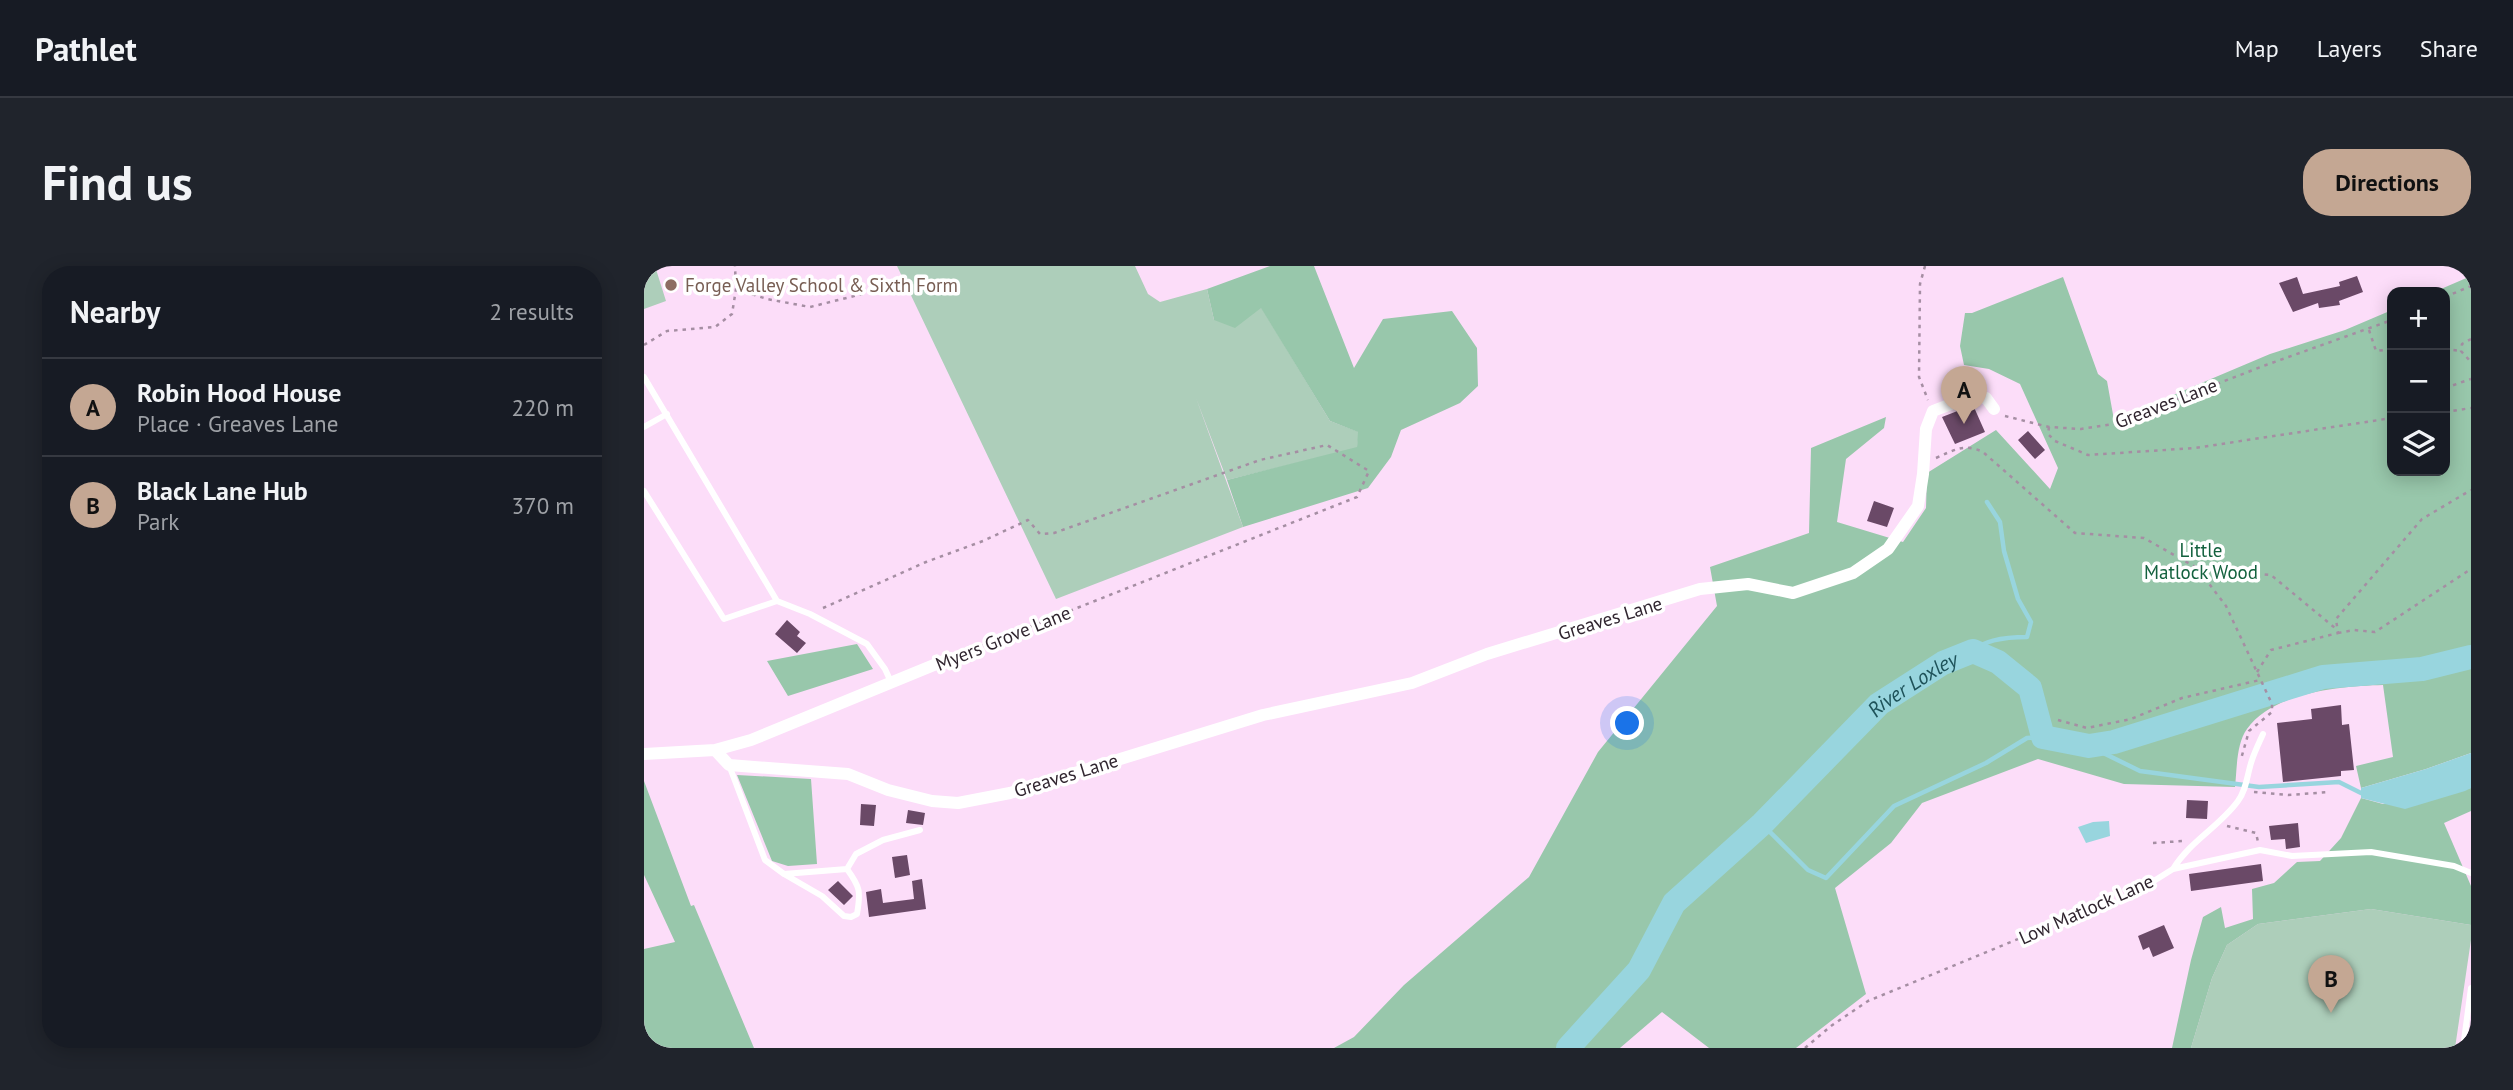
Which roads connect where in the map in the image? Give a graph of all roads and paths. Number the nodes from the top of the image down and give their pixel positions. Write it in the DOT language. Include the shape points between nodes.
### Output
graph roads {
  1 [pos="735,266"];
  2 [pos="1925,266"];
  3 [pos="911,282"];
  4 [pos="2471,286"];
  5 [pos="736,289"];
  6 [pos="2450,295"];
  7 [pos="2387,322"];
  8 [pos="2370,330"];
  9 [pos="2471,339"];
  10 [pos="644,345"];
  11 [pos="2387,350"];
  12 [pos="2450,350"];
  13 [pos="2461,351"];
  14 [pos="2471,362"];
  15 [pos="644,377"];
  16 [pos="2471,379"];
  17 [pos="2450,386"];
  18 [pos="2471,408"];
  19 [pos="1994,409"];
  20 [pos="1933,411"];
  21 [pos="2450,411"];
  22 [pos="667,414"];
  23 [pos="2387,419"];
  24 [pos="644,427"];
  25 [pos="2049,427"];
  26 [pos="1924,463"];
  27 [pos="2471,490"];
  28 [pos="644,491"];
  29 [pos="2197,568"];
  30 [pos="2471,569"];
  31 [pos="777,601"];
  32 [pos="810,614"];
  33 [pos="2337,631"];
  34 [pos="951,658"];
  35 [pos="2257,672"];
  36 [pos="2261,682"];
  37 [pos="892,683"];
  38 [pos="2272,704"];
  39 [pos="2058,720"];
  40 [pos="2263,734"];
  41 [pos="716,750"];
  42 [pos="644,754"];
  43 [pos="729,765"];
  44 [pos="2245,786"];
  45 [pos="2330,792"];
  46 [pos="2217,823"];
  47 [pos="920,830"];
  48 [pos="2153,844"];
  49 [pos="2193,844"];
  50 [pos="2260,850"];
  51 [pos="848,869"];
  52 [pos="2173,869"];
  53 [pos="2471,873"];
  54 [pos="784,874"];
  55 [pos="2141,889"];
  56 [pos="2471,988"];
  57 [pos="1805,1048"];
  58 [pos="2463,1048"];
  1 -- 5 [label="path"];
  2 -- 20 [label="path" via="1920,284 1919,377"];
  3 -- 5 [label="path" via="810,307"];
  4 -- 6 [label="path"];
  5 -- 10 [label="path" via="732,314 715,327 667,331"];
  7 -- 8 [label="path, Greaves Lane"];
  8 -- 11 [label="path" via="2376,351"];
  8 -- 25 [label="path, Greaves Lane" via="2113,424"];
  9 -- 13 [label="path" via="2462,344"];
  12 -- 13 [label="path"];
  13 -- 14 [label="path"];
  15 -- 22 [label="lane"];
  16 -- 17 [label="path"];
  18 -- 21 [label="path"];
  19 -- 20 [label="street" via="1986,398 1972,396"];
  19 -- 25 [label="path, Greaves Lane"];
  20 -- 26 [label="street, Greaves Lane" via="1926,429"];
  22 -- 24 [label="lane"];
  22 -- 31 [label="lane"];
  23 -- 25 [label="path" via="2195,448 2088,455 2055,441 2048,434"];
  26 -- 29 [label="path" via="1972,447 2075,533 2144,538"];
  26 -- 43 [label="street, Greaves Lane" via="1917,506 1910,519 1888,549 1853,573 1793,593 1748,584 1700,589 1487,654 1412,683 1263,715 1010,793 958,803 932,801 848,774"];
  27 -- 33 [label="path" via="2422,519 2336,618"];
  28 -- 31 [label="lane" via="724,619"];
  29 -- 33 [label="path" via="2271,575"];
  29 -- 35 [label="path" via="2226,606"];
  30 -- 33 [label="path" via="2375,632"];
  31 -- 32 [label="lane"];
  32 -- 34 [label="path, Myers Grove Lane" via="1028,520 1040,534 1054,533 1260,460 1328,445 1369,471 1357,497"];
  32 -- 37 [label="lane" via="867,645"];
  33 -- 35 [label="path" via="2271,650"];
  34 -- 37 [label="street, Myers Grove Lane"];
  35 -- 36 [label="path"];
  36 -- 38 [label="path"];
  36 -- 39 [label="path" via="2182,698 2131,719 2087,728"];
  37 -- 41 [label="street, Myers Grove Lane"];
  40 -- 44 [label="lane"];
  41 -- 42 [label="street, Myers Grove Lane"];
  41 -- 43 [label="street"];
  43 -- 54 [label="lane" via="765,860"];
  44 -- 45 [label="path" via="2288,795"];
  44 -- 46 [label="lane"];
  46 -- 49 [label="lane"];
  46 -- 50 [label="path" via="2256,833"];
  47 -- 51 [label="lane" via="883,840 856,854"];
  48 -- 49 [label="path"];
  49 -- 52 [label="lane"];
  50 -- 52 [label="lane, Low Matlock Lane"];
  50 -- 53 [label="lane, Low Matlock Lane" via="2292,856 2371,852"];
  51 -- 54 [label="lane"];
  51 -- 54 [label="lane" via="861,894 857,914 852,917"];
  52 -- 55 [label="lane, Low Matlock Lane"];
  55 -- 57 [label="path, Low Matlock Lane" via="1868,1001"];
  56 -- 58 [label="lane"];
}
